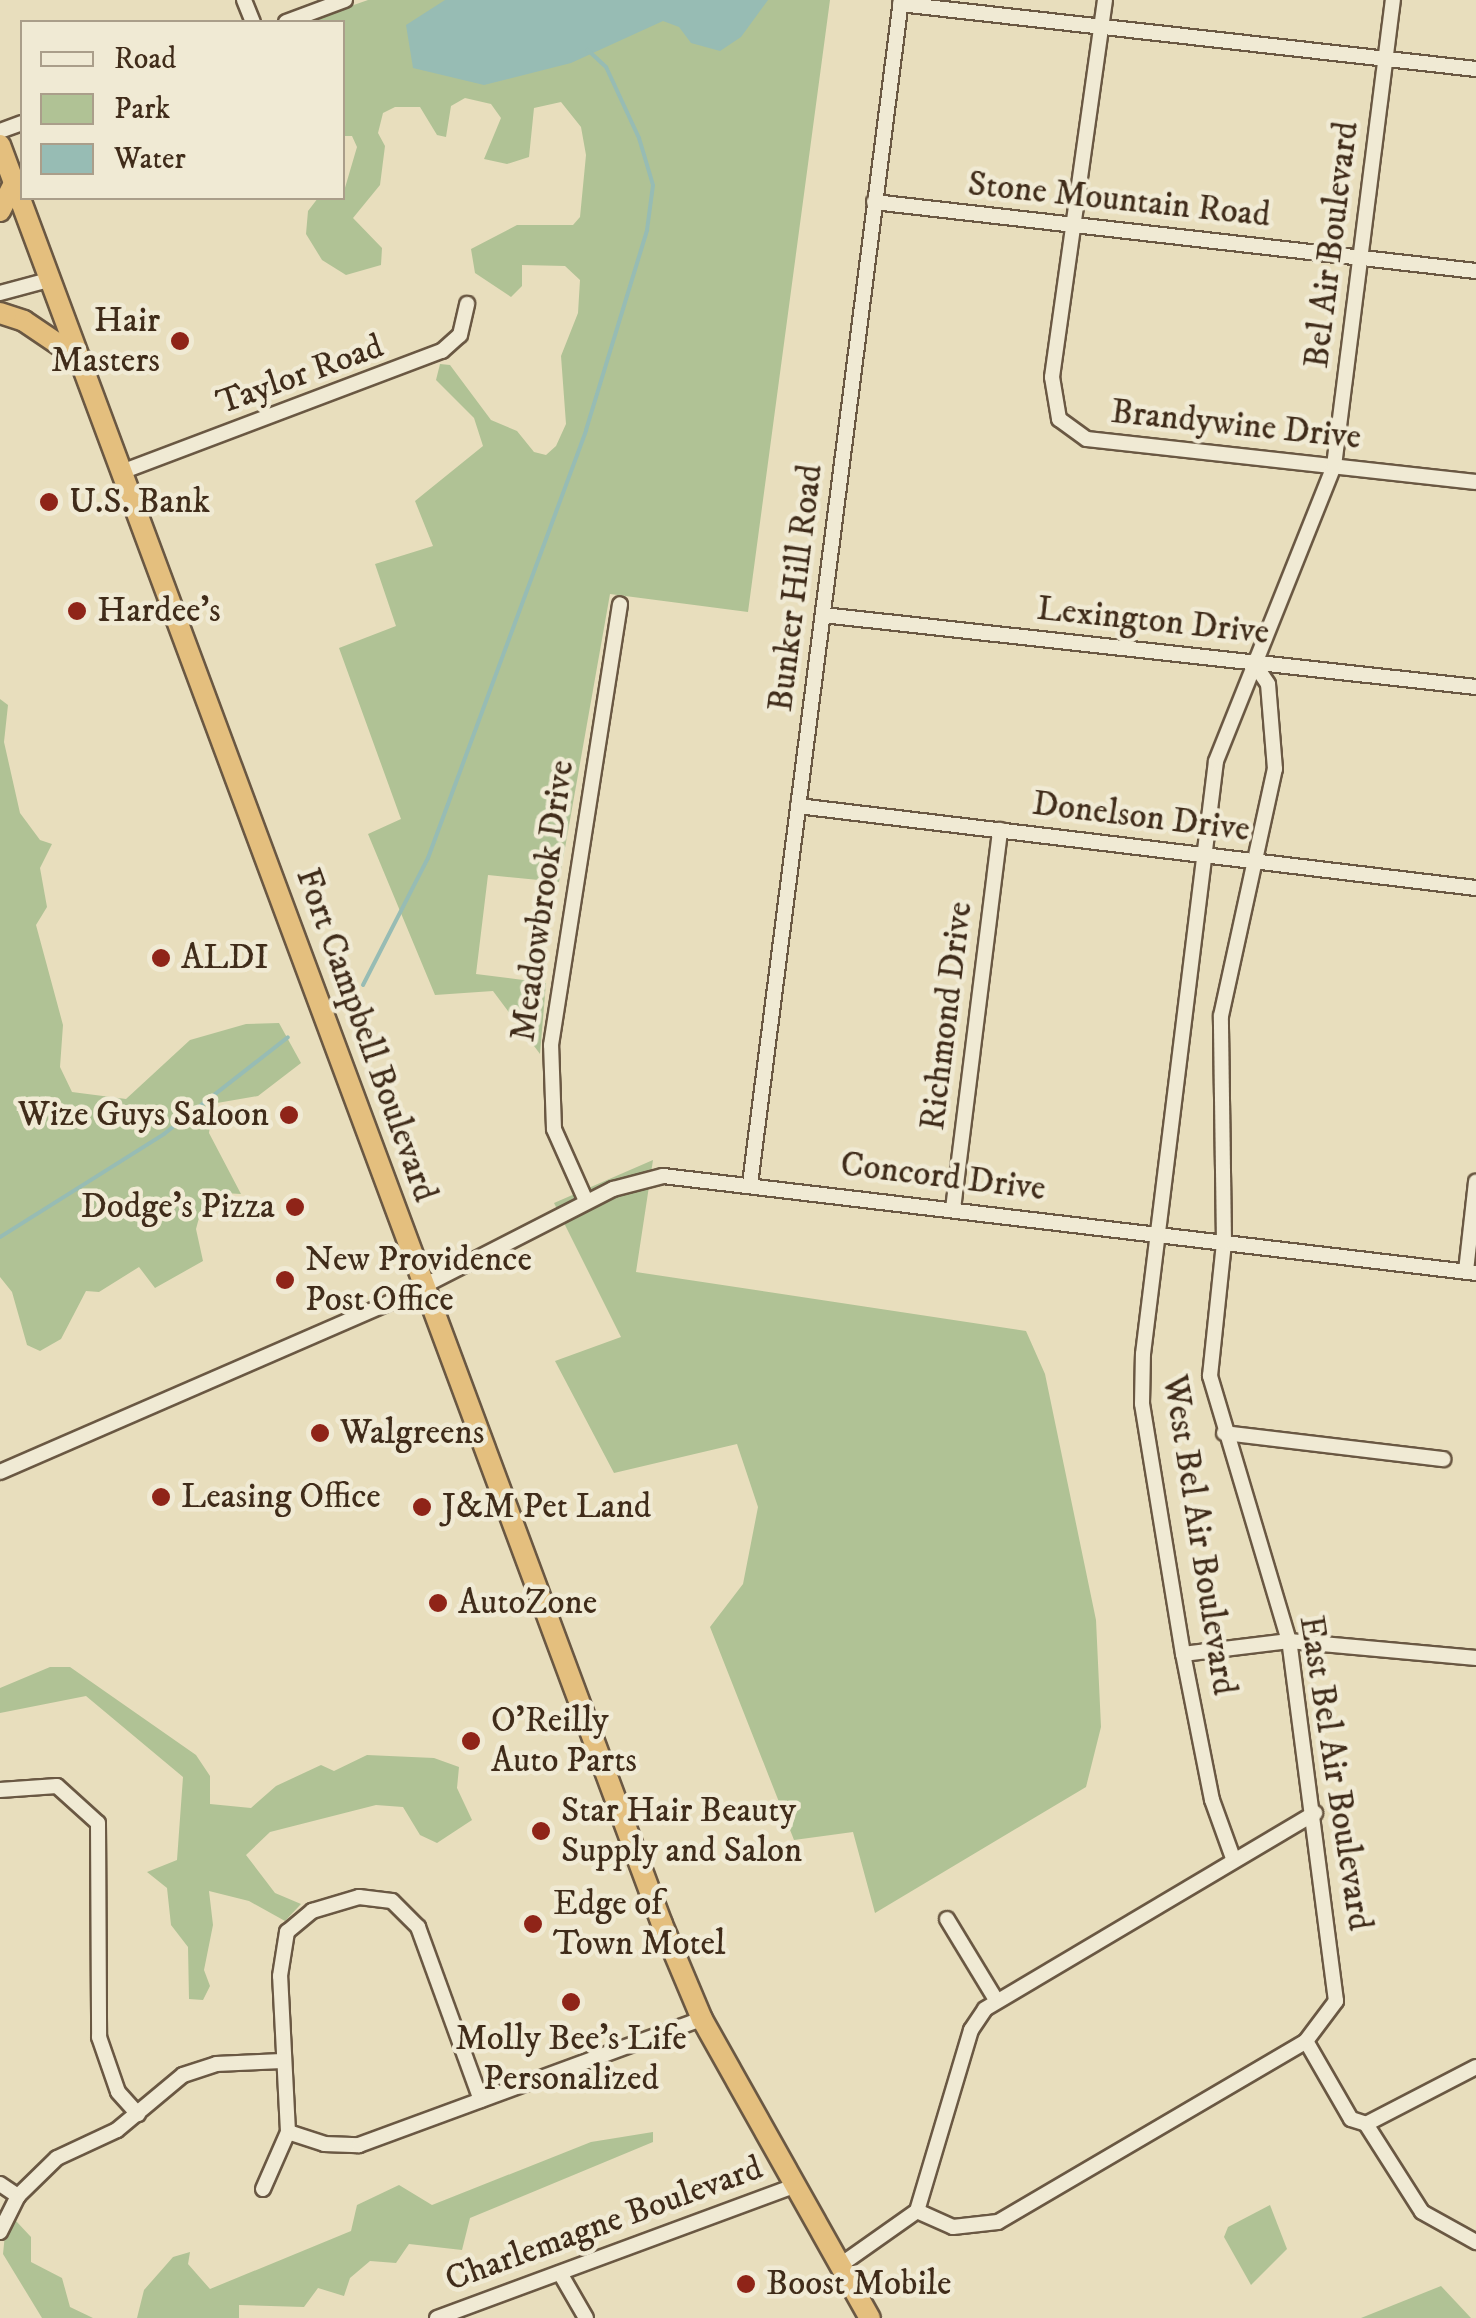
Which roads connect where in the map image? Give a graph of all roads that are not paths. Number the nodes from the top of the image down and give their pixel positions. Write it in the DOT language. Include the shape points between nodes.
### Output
graph roads {
  1 [pos="345,0"];
  2 [pos="1105,0"];
  3 [pos="1393,0"];
  4 [pos="901,2"];
  5 [pos="291,20"];
  6 [pos="1102,28"];
  7 [pos="1386,58"];
  8 [pos="1476,69"];
  9 [pos="0,145"];
  10 [pos="15,182"];
  11 [pos="20,195"];
  12 [pos="22,200"];
  13 [pos="874,202"];
  14 [pos="0,211"];
  15 [pos="1075,225"];
  16 [pos="1361,258"];
  17 [pos="1476,271"];
  18 [pos="52,279"];
  19 [pos="0,294"];
  20 [pos="467,304"];
  21 [pos="0,313"];
  22 [pos="83,361"];
  23 [pos="1334,466"];
  24 [pos="124,471"];
  25 [pos="1476,482"];
  26 [pos="620,604"];
  27 [pos="822,615"];
  28 [pos="1253,662"];
  29 [pos="1476,687"];
  30 [pos="798,806"];
  31 [pos="1000,830"];
  32 [pos="1204,856"];
  33 [pos="1256,862"];
  34 [pos="1476,888"];
  35 [pos="1476,1182"];
  36 [pos="750,1184"];
  37 [pos="586,1201"];
  38 [pos="953,1209"];
  39 [pos="1154,1234"];
  40 [pos="1224,1242"];
  41 [pos="1471,1272"];
  42 [pos="425,1282"];
  43 [pos="1224,1433"];
  44 [pos="1444,1459"];
  45 [pos="0,1472"];
  46 [pos="1290,1641"];
  47 [pos="1183,1654"];
  48 [pos="1476,1658"];
  49 [pos="0,1790"];
  50 [pos="1315,1814"];
  51 [pos="1233,1858"];
  52 [pos="947,1919"];
  53 [pos="996,2000"];
  54 [pos="702,2018"];
  55 [pos="1306,2041"];
  56 [pos="282,2061"];
  57 [pos="1476,2067"];
  58 [pos="481,2100"];
  59 [pos="138,2114"];
  60 [pos="1366,2124"];
  61 [pos="288,2132"];
  62 [pos="0,2184"];
  63 [pos="791,2187"];
  64 [pos="262,2189"];
  65 [pos="18,2196"];
  66 [pos="917,2211"];
  67 [pos="0,2232"];
  68 [pos="1476,2242"];
  69 [pos="839,2266"];
  70 [pos="560,2273"];
  71 [pos="437,2318"];
  72 [pos="586,2318"];
  73 [pos="870,2318"];
  1 -- 5 [label="street"];
  2 -- 6 [label="street, Brandywine Drive"];
  3 -- 7 [label="street, Bel Air Boulevard"];
  4 -- 6 [label="street"];
  4 -- 13 [label="street, Bunker Hill Road"];
  6 -- 7 [label="street"];
  6 -- 15 [label="street, Brandywine Drive"];
  7 -- 8 [label="street"];
  7 -- 16 [label="street, Bel Air Boulevard"];
  9 -- 10 [label="highway, Fort Campbell Boulevard"];
  10 -- 11 [label="highway, Fort Campbell Boulevard"];
  10 -- 14 [label="highway"];
  12 -- 18 [label="highway, Fort Campbell Boulevard"];
  13 -- 15 [label="street, Stone Mountain Road"];
  13 -- 27 [label="street, Bunker Hill Road"];
  15 -- 16 [label="street, Stone Mountain Road"];
  15 -- 23 [label="street, Brandywine Drive" via="1052,394 1059,420 1072,432"];
  16 -- 17 [label="street, Stone Mountain Road"];
  16 -- 23 [label="street, Bel Air Boulevard"];
  18 -- 19 [label="street"];
  18 -- 22 [label="highway, Fort Campbell Boulevard"];
  20 -- 24 [label="street, Taylor Road" via="460,335 442,351"];
  21 -- 22 [label="highway" via="24,321"];
  22 -- 24 [label="highway, Fort Campbell Boulevard"];
  23 -- 25 [label="street, Brandywine Drive"];
  23 -- 28 [label="street, Bel Air Boulevard"];
  24 -- 42 [label="highway, Fort Campbell Boulevard"];
  26 -- 37 [label="street, Meadowbrook Drive" via="551,1045 554,1129"];
  27 -- 28 [label="street, Lexington Drive"];
  27 -- 30 [label="street, Bunker Hill Road"];
  28 -- 29 [label="street, Lexington Drive"];
  28 -- 32 [label="street, West Bel Air Boulevard" via="1216,761"];
  28 -- 33 [label="street, East Bel Air Boulevard" via="1268,684 1275,756"];
  30 -- 31 [label="street, Donelson Drive"];
  30 -- 36 [label="street, Bunker Hill Road"];
  31 -- 32 [label="street, Donelson Drive"];
  31 -- 38 [label="street, Richmond Drive"];
  32 -- 33 [label="street, Donelson Drive"];
  32 -- 39 [label="street, West Bel Air Boulevard"];
  33 -- 34 [label="street, Donelson Drive"];
  33 -- 40 [label="street, East Bel Air Boulevard" via="1220,1016"];
  35 -- 41 [label="street"];
  36 -- 37 [label="street, Concord Drive" via="664,1176"];
  36 -- 38 [label="street, Concord Drive"];
  37 -- 42 [label="street, Concord Drive"];
  38 -- 39 [label="street, Concord Drive"];
  39 -- 40 [label="street, Concord Drive"];
  39 -- 47 [label="street, West Bel Air Boulevard" via="1142,1404"];
  40 -- 41 [label="street, Concord Drive"];
  40 -- 43 [label="street, East Bel Air Boulevard" via="1210,1376"];
  42 -- 45 [label="street, Concord Drive" via="184,1396"];
  42 -- 54 [label="highway, Fort Campbell Boulevard"];
  43 -- 44 [label="street"];
  43 -- 46 [label="street, East Bel Air Boulevard"];
  46 -- 47 [label="street"];
  46 -- 48 [label="street"];
  46 -- 50 [label="street, East Bel Air Boulevard"];
  47 -- 51 [label="street, West Bel Air Boulevard" via="1212,1800"];
  49 -- 59 [label="street" via="57,1786 98,1823 100,2037 118,2092"];
  50 -- 51 [label="street"];
  50 -- 55 [label="street, East Bel Air Boulevard" via="1337,1991 1332,2015"];
  51 -- 53 [label="street"];
  52 -- 53 [label="street"];
  53 -- 66 [label="street" via="972,2030"];
  54 -- 58 [label="street"];
  54 -- 63 [label="highway, Fort Campbell Boulevard"];
  55 -- 60 [label="street" via="1347,2112"];
  55 -- 66 [label="street, East Bel Air Boulevard" via="998,2222 953,2226"];
  56 -- 58 [label="street" via="281,1952 287,1932 312,1910 380,1897 406,1910 418,1928"];
  56 -- 59 [label="street" via="200,2066"];
  56 -- 61 [label="street"];
  57 -- 60 [label="street"];
  58 -- 61 [label="street" via="358,2145 324,2144"];
  59 -- 65 [label="street" via="57,2158"];
  60 -- 68 [label="street" via="1422,2212"];
  61 -- 64 [label="street"];
  62 -- 65 [label="street"];
  63 -- 69 [label="highway, Fort Campbell Boulevard"];
  63 -- 70 [label="street, Charlemagne Boulevard"];
  65 -- 67 [label="street"];
  66 -- 69 [label="street"];
  69 -- 73 [label="highway, Fort Campbell Boulevard"];
  70 -- 71 [label="street, Charlemagne Boulevard"];
  70 -- 72 [label="street"];
}
